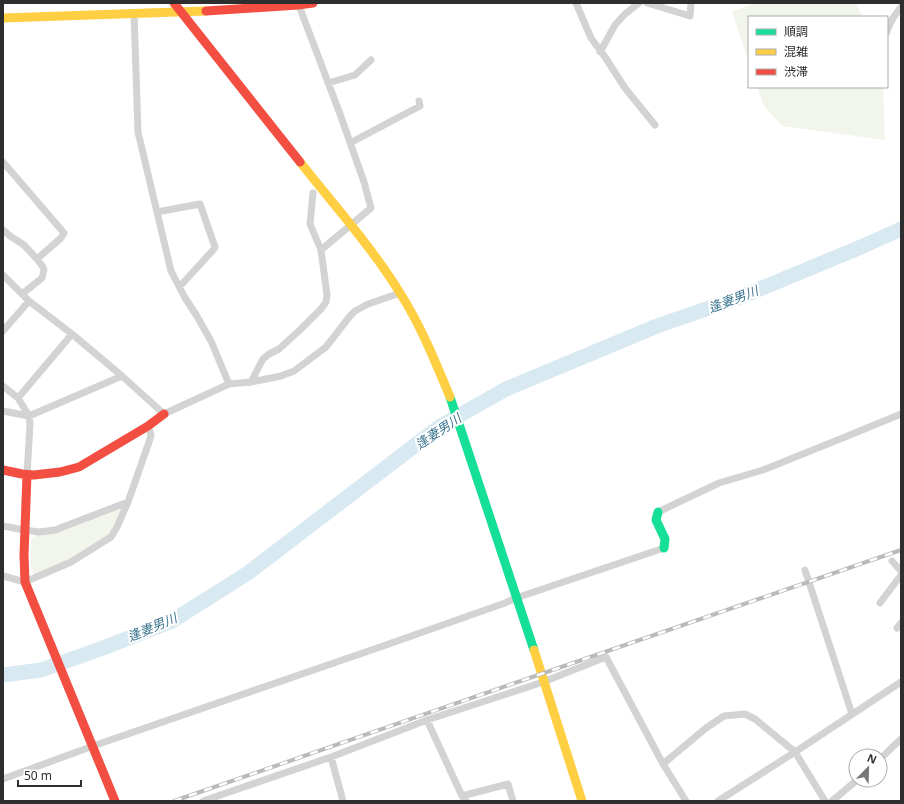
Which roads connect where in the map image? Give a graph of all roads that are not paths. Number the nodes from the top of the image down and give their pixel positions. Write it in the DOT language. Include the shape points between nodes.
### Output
graph roads {
  1 [pos="174,3"];
  2 [pos="313,3"];
  3 [pos="576,3"];
  4 [pos="639,3"];
  5 [pos="647,3"];
  6 [pos="691,3"];
  7 [pos="298,4"];
  8 [pos="901,7"];
  9 [pos="181,12"];
  10 [pos="134,13"];
  11 [pos="3,18"];
  12 [pos="888,26"];
  13 [pos="600,52"];
  14 [pos="371,60"];
  15 [pos="328,83"];
  16 [pos="419,100"];
  17 [pos="655,125"];
  18 [pos="350,143"];
  19 [pos="3,162"];
  20 [pos="313,193"];
  21 [pos="157,212"];
  22 [pos="352,225"];
  23 [pos="3,230"];
  24 [pos="321,250"];
  25 [pos="37,259"];
  26 [pos="3,275"];
  27 [pos="179,286"];
  28 [pos="400,293"];
  29 [pos="22,294"];
  30 [pos="29,301"];
  31 [pos="3,331"];
  32 [pos="72,334"];
  33 [pos="122,376"];
  34 [pos="251,382"];
  35 [pos="229,384"];
  36 [pos="3,386"];
  37 [pos="18,398"];
  38 [pos="3,411"];
  39 [pos="164,414"];
  40 [pos="901,414"];
  41 [pos="29,416"];
  42 [pos="148,426"];
  43 [pos="3,470"];
  44 [pos="27,475"];
  45 [pos="128,502"];
  46 [pos="658,512"];
  47 [pos="3,526"];
  48 [pos="24,530"];
  49 [pos="664,548"];
  50 [pos="892,561"];
  51 [pos="805,570"];
  52 [pos="901,571"];
  53 [pos="901,575"];
  54 [pos="3,576"];
  55 [pos="25,582"];
  56 [pos="516,598"];
  57 [pos="880,603"];
  58 [pos="543,682"];
  59 [pos="901,682"];
  60 [pos="852,714"];
  61 [pos="427,720"];
  62 [pos="901,739"];
  63 [pos="93,746"];
  64 [pos="888,751"];
  65 [pos="795,752"];
  66 [pos="331,757"];
  67 [pos="663,764"];
  68 [pos="3,779"];
  69 [pos="848,788"];
  70 [pos="464,798"];
  71 [pos="115,801"];
  72 [pos="203,801"];
  73 [pos="343,801"];
  74 [pos="513,801"];
  75 [pos="582,801"];
  76 [pos="686,801"];
  77 [pos="718,801"];
  78 [pos="825,801"];
  79 [pos="832,801"];
  1 -- 9 [label="street"];
  2 -- 7 [label="street"];
  3 -- 13 [label="street"];
  4 -- 13 [label="street" via="615,25"];
  5 -- 6 [label="street" via="690,16"];
  7 -- 9 [label="street"];
  7 -- 15 [label="street"];
  8 -- 12 [label="street"];
  9 -- 10 [label="street"];
  9 -- 22 [label="street"];
  10 -- 11 [label="street"];
  10 -- 21 [label="street" via="138,132"];
  13 -- 17 [label="street"];
  14 -- 15 [label="street" via="355,75"];
  15 -- 18 [label="street"];
  16 -- 18 [label="street" via="420,106"];
  18 -- 22 [label="street" via="371,208"];
  19 -- 25 [label="street" via="64,233"];
  20 -- 24 [label="street" via="310,224"];
  21 -- 27 [label="street" via="171,271"];
  21 -- 27 [label="street" via="200,204 215,246"];
  22 -- 24 [label="street"];
  22 -- 28 [label="street"];
  23 -- 25 [label="street" via="24,245"];
  24 -- 34 [label="street" via="326,302 301,329 263,359"];
  25 -- 29 [label="street" via="44,270 42,278"];
  26 -- 29 [label="street"];
  27 -- 35 [label="street" via="211,341"];
  28 -- 34 [label="street" via="355,311 326,347 294,371"];
  28 -- 56 [label="street" via="434,355"];
  29 -- 30 [label="street"];
  30 -- 31 [label="street"];
  30 -- 32 [label="street"];
  32 -- 33 [label="street"];
  32 -- 37 [label="street"];
  33 -- 39 [label="street"];
  33 -- 41 [label="street"];
  34 -- 35 [label="street"];
  35 -- 39 [label="street"];
  36 -- 37 [label="street"];
  37 -- 41 [label="street"];
  38 -- 41 [label="street"];
  39 -- 42 [label="street"];
  40 -- 46 [label="street" via="763,470 719,482"];
  41 -- 44 [label="street"];
  42 -- 44 [label="street" via="79,467"];
  42 -- 45 [label="street" via="151,435"];
  43 -- 44 [label="street"];
  44 -- 48 [label="street"];
  45 -- 48 [label="street" via="55,530"];
  45 -- 55 [label="street" via="111,537 70,562"];
  46 -- 49 [label="street" via="656,520 665,539"];
  47 -- 48 [label="street"];
  48 -- 55 [label="street"];
  49 -- 56 [label="street"];
  50 -- 52 [label="street"];
  51 -- 60 [label="street"];
  53 -- 57 [label="street"];
  54 -- 55 [label="street"];
  55 -- 63 [label="street"];
  56 -- 58 [label="street"];
  56 -- 63 [label="street"];
  58 -- 61 [label="street"];
  58 -- 67 [label="street" via="606,657"];
  58 -- 75 [label="street"];
  59 -- 60 [label="street"];
  60 -- 65 [label="street"];
  61 -- 66 [label="street"];
  61 -- 70 [label="street"];
  62 -- 64 [label="street"];
  63 -- 68 [label="street"];
  63 -- 71 [label="street"];
  65 -- 67 [label="street" via="755,719 739,714 724,716"];
  65 -- 77 [label="street"];
  65 -- 78 [label="street"];
  66 -- 72 [label="street"];
  66 -- 73 [label="street"];
  67 -- 76 [label="street"];
  69 -- 79 [label="street"];
  70 -- 74 [label="street" via="508,784"];
}
